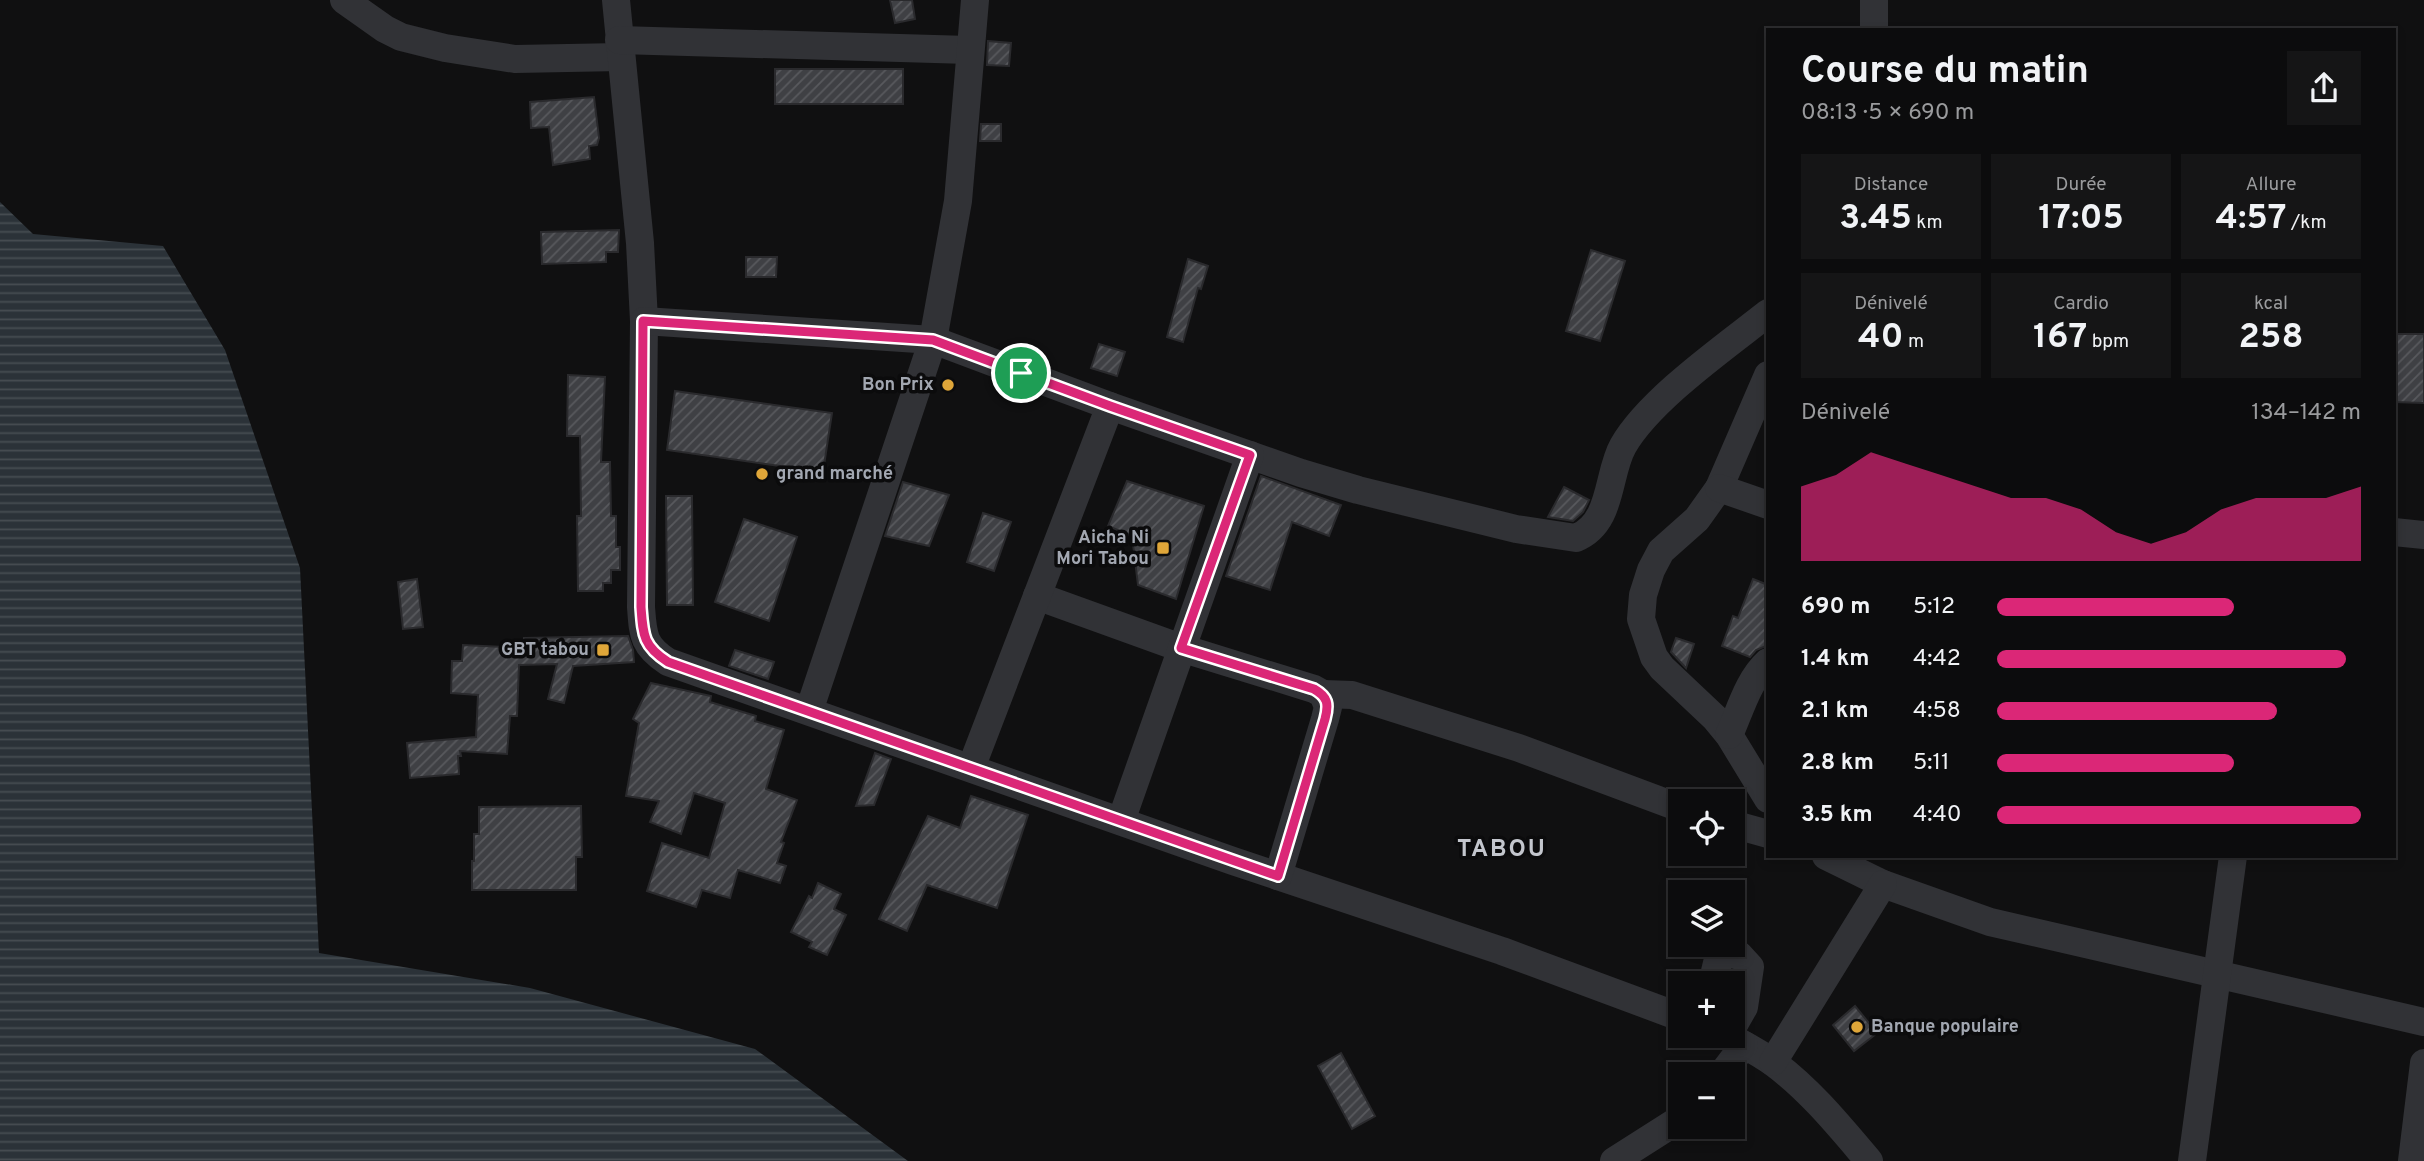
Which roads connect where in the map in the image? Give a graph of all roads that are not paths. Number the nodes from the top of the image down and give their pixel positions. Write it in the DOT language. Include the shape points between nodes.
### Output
graph roads {
  1 [pos="344,0"];
  2 [pos="616,0"];
  3 [pos="975,0"];
  4 [pos="1874,0"];
  5 [pos="1874,28"];
  6 [pos="620,49"];
  7 [pos="969,50"];
  8 [pos="1766,315"];
  9 [pos="643,321"];
  10 [pos="933,340"];
  11 [pos="1766,380"];
  12 [pos="1110,406"];
  13 [pos="1250,455"];
  14 [pos="1719,488"];
  15 [pos="1766,504"];
  16 [pos="2396,532"];
  17 [pos="2424,535"];
  18 [pos="1037,596"];
  19 [pos="1181,648"];
  20 [pos="1766,664"];
  21 [pos="1323,694"];
  22 [pos="809,711"];
  23 [pos="1729,734"];
  24 [pos="971,768"];
  25 [pos="1766,796"];
  26 [pos="1668,804"];
  27 [pos="1121,821"];
  28 [pos="1745,828"];
  29 [pos="1766,833"];
  30 [pos="1830,858"];
  31 [pos="2233,858"];
  32 [pos="1278,876"];
  33 [pos="1883,884"];
  34 [pos="1715,971"];
  35 [pos="2218,976"];
  36 [pos="1745,1000"];
  37 [pos="1668,1013"];
  38 [pos="2424,1022"];
  39 [pos="1745,1044"];
  40 [pos="1773,1062"];
  41 [pos="2424,1063"];
  42 [pos="1668,1127"];
  43 [pos="1614,1161"];
  44 [pos="1869,1161"];
  45 [pos="2192,1161"];
  46 [pos="2412,1161"];
  1 -- 6 [label="street" via="401,37 445,48 514,59"];
  2 -- 6 [label="street"];
  3 -- 7 [label="street"];
  4 -- 5 [label="street"];
  6 -- 7 [label="street"];
  6 -- 9 [label="street" via="640,243"];
  7 -- 10 [label="street" via="957,201"];
  8 -- 13 [label="street" via="1639,423 1622,448 1595,523 1576,538 1359,490"];
  9 -- 10 [label="street"];
  9 -- 22 [label="street" via="641,607 646,640 653,653 668,662"];
  10 -- 12 [label="street"];
  10 -- 22 [label="street"];
  11 -- 14 [label="street"];
  12 -- 13 [label="street"];
  12 -- 18 [label="street"];
  13 -- 19 [label="street"];
  14 -- 15 [label="street"];
  14 -- 23 [label="street" via="1697,519 1661,551 1643,595 1641,618 1662,668"];
  16 -- 17 [label="street"];
  18 -- 19 [label="street"];
  18 -- 24 [label="street"];
  19 -- 21 [label="street"];
  19 -- 27 [label="street"];
  20 -- 23 [label="street"];
  21 -- 26 [label="street" via="1352,695 1506,744"];
  21 -- 32 [label="street" via="1328,707"];
  22 -- 24 [label="street"];
  23 -- 25 [label="street"];
  24 -- 27 [label="street"];
  27 -- 32 [label="street"];
  28 -- 29 [label="street"];
  30 -- 33 [label="street"];
  31 -- 35 [label="street"];
  32 -- 37 [label="street"];
  33 -- 35 [label="street" via="1990,922"];
  33 -- 40 [label="street"];
  34 -- 36 [label="street" via="1726,954 1739,955 1750,967"];
  35 -- 38 [label="street"];
  35 -- 45 [label="street"];
  39 -- 40 [label="street"];
  40 -- 44 [label="street" via="1799,1083"];
  41 -- 46 [label="street"];
  42 -- 43 [label="street"];
}
